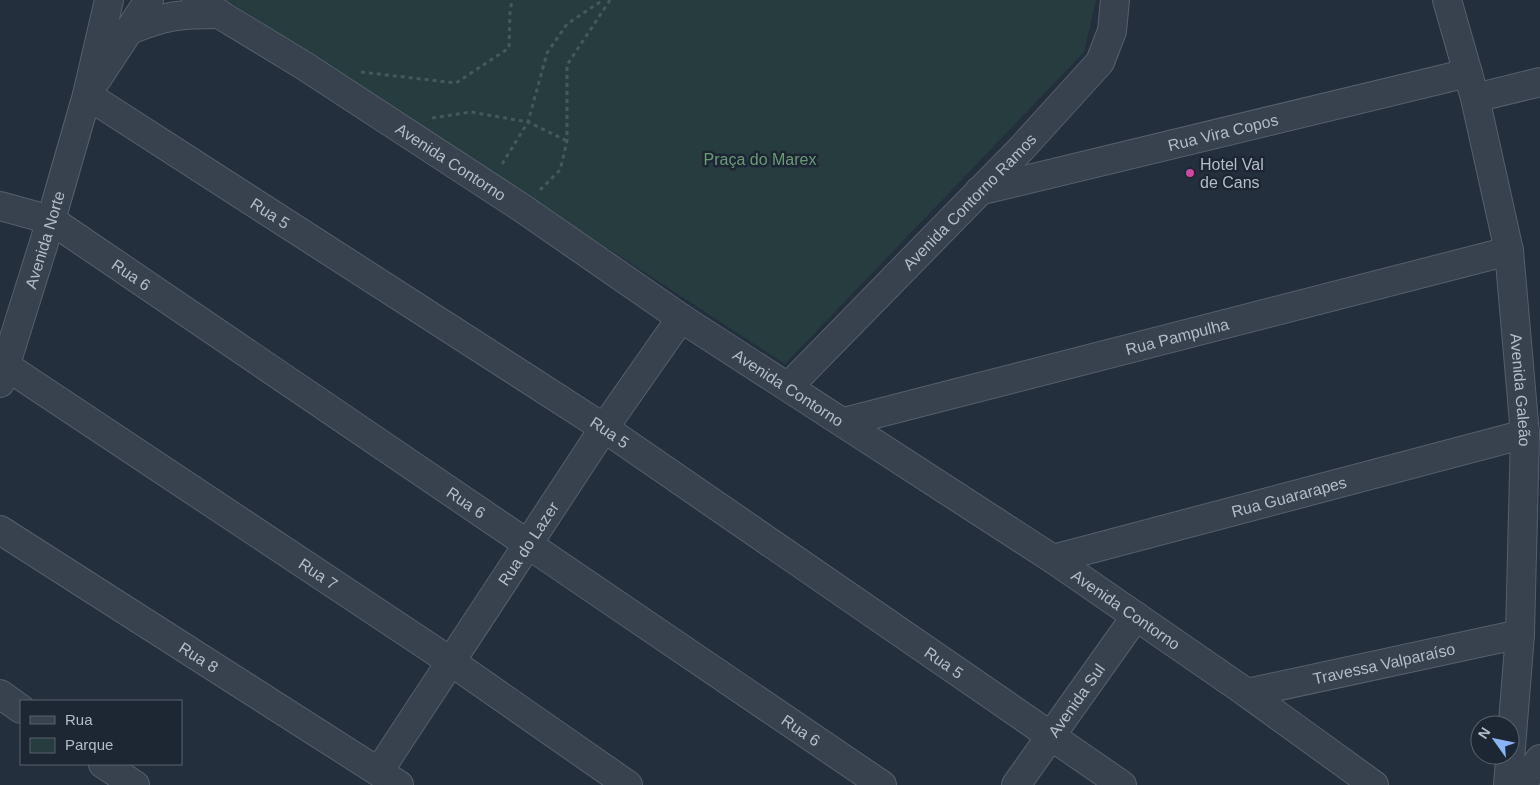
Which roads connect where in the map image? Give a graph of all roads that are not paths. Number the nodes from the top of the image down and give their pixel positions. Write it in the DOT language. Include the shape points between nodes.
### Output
graph roads {
  1 [pos="109,0"];
  2 [pos="149,0"];
  3 [pos="196,0"];
  4 [pos="1115,0"];
  5 [pos="1447,0"];
  6 [pos="220,14"];
  7 [pos="130,30"];
  8 [pos="1540,82"];
  9 [pos="1472,85"];
  10 [pos="87,95"];
  11 [pos="978,192"];
  12 [pos="0,206"];
  13 [pos="51,220"];
  14 [pos="1509,251"];
  15 [pos="681,318"];
  16 [pos="7,335"];
  17 [pos="3,374"];
  18 [pos="790,386"];
  19 [pos="844,422"];
  20 [pos="604,428"];
  21 [pos="1524,434"];
  22 [pos="0,530"];
  23 [pos="528,543"];
  24 [pos="1053,559"];
  25 [pos="1136,616"];
  26 [pos="1520,634"];
  27 [pos="450,661"];
  28 [pos="1247,693"];
  29 [pos="0,694"];
  30 [pos="20,708"];
  31 [pos="1050,736"];
  32 [pos="1540,759"];
  33 [pos="105,765"];
  34 [pos="389,778"];
  35 [pos="135,785"];
  36 [pos="628,785"];
  37 [pos="882,785"];
  38 [pos="1016,785"];
  39 [pos="1122,785"];
  40 [pos="1374,785"];
  41 [pos="1508,785"];
  42 [pos="1521,785"];
  1 -- 10 [label="street"];
  2 -- 7 [label="street"];
  3 -- 6 [label="street, Avenida Contorno"];
  4 -- 11 [label="street, Avenida Contorno Ramos" via="1112,31 1100,62"];
  5 -- 9 [label="street, Avenida Galeão"];
  6 -- 7 [label="street" via="179,14"];
  6 -- 15 [label="street, Avenida Contorno" via="303,64 522,208"];
  7 -- 10 [label="street"];
  8 -- 9 [label="street, Rua Vira Copos"];
  9 -- 11 [label="street, Rua Vira Copos"];
  9 -- 14 [label="street, Avenida Galeão"];
  10 -- 13 [label="street, Avenida Norte"];
  10 -- 20 [label="street, Rua 5"];
  11 -- 18 [label="street, Avenida Contorno Ramos"];
  12 -- 13 [label="street, Rua 6"];
  13 -- 16 [label="street, Avenida Norte"];
  13 -- 23 [label="street, Rua 6"];
  14 -- 19 [label="street, Rua Pampulha"];
  14 -- 21 [label="street, Avenida Galeão"];
  15 -- 18 [label="street, Avenida Contorno"];
  15 -- 20 [label="street, Rua do Lazer"];
  16 -- 17 [label="street, Avenida Norte"];
  17 -- 27 [label="street, Rua 7"];
  18 -- 19 [label="street, Avenida Contorno"];
  19 -- 24 [label="street, Avenida Contorno"];
  20 -- 23 [label="street, Rua do Lazer"];
  20 -- 31 [label="street, Rua 5"];
  21 -- 24 [label="street, Rua Guararapes"];
  21 -- 26 [label="street, Avenida Galeão"];
  22 -- 34 [label="street, Rua 8"];
  23 -- 27 [label="street, Rua do Lazer"];
  23 -- 37 [label="street, Rua 6"];
  24 -- 25 [label="street, Avenida Contorno"];
  25 -- 28 [label="street, Avenida Contorno"];
  25 -- 31 [label="street, Avenida Sul"];
  26 -- 28 [label="street, Travessa Valparaíso"];
  26 -- 41 [label="street, Avenida Galeão"];
  27 -- 34 [label="street, Rua do Lazer"];
  27 -- 36 [label="street, Rua 7"];
  28 -- 40 [label="street, Avenida Contorno"];
  29 -- 30 [label="street"];
  31 -- 38 [label="street, Avenida Sul"];
  31 -- 39 [label="street, Rua 5"];
  32 -- 42 [label="street"];
  33 -- 35 [label="street"];
}
